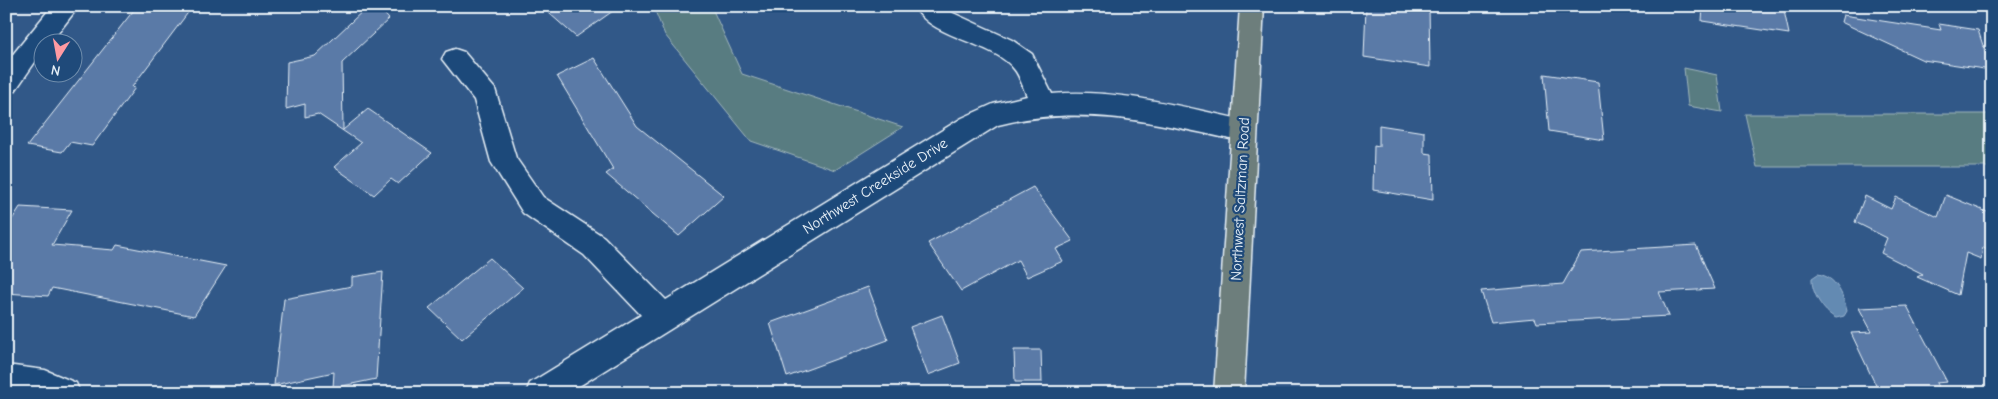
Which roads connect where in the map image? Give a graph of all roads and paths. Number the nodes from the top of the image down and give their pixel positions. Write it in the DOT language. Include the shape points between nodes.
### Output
graph roads {
  1 [pos="67,6"];
  2 [pos="926,6"];
  3 [pos="1252,6"];
  4 [pos="455,58"];
  5 [pos="6,84"];
  6 [pos="1044,104"];
  7 [pos="1244,131"];
  8 [pos="664,318"];
  9 [pos="6,379"];
  10 [pos="65,393"];
  11 [pos="541,393"];
  12 [pos="1229,393"];
  1 -- 5 [label="street" via="22,58"];
  2 -- 6 [label="street" via="944,20 1003,46 1023,61"];
  3 -- 7 [label="main road, Northwest Saltzman Road"];
  4 -- 8 [label="street" via="486,96 504,162 533,205 594,246"];
  6 -- 7 [label="street, Northwest Creekside Drive" via="1111,106"];
  6 -- 8 [label="street, Northwest Creekside Drive" via="992,116 960,133"];
  7 -- 12 [label="main road, Northwest Saltzman Road"];
  8 -- 11 [label="street, Northwest Creekside Drive"];
  9 -- 10 [label="street" via="45,384"];
}
